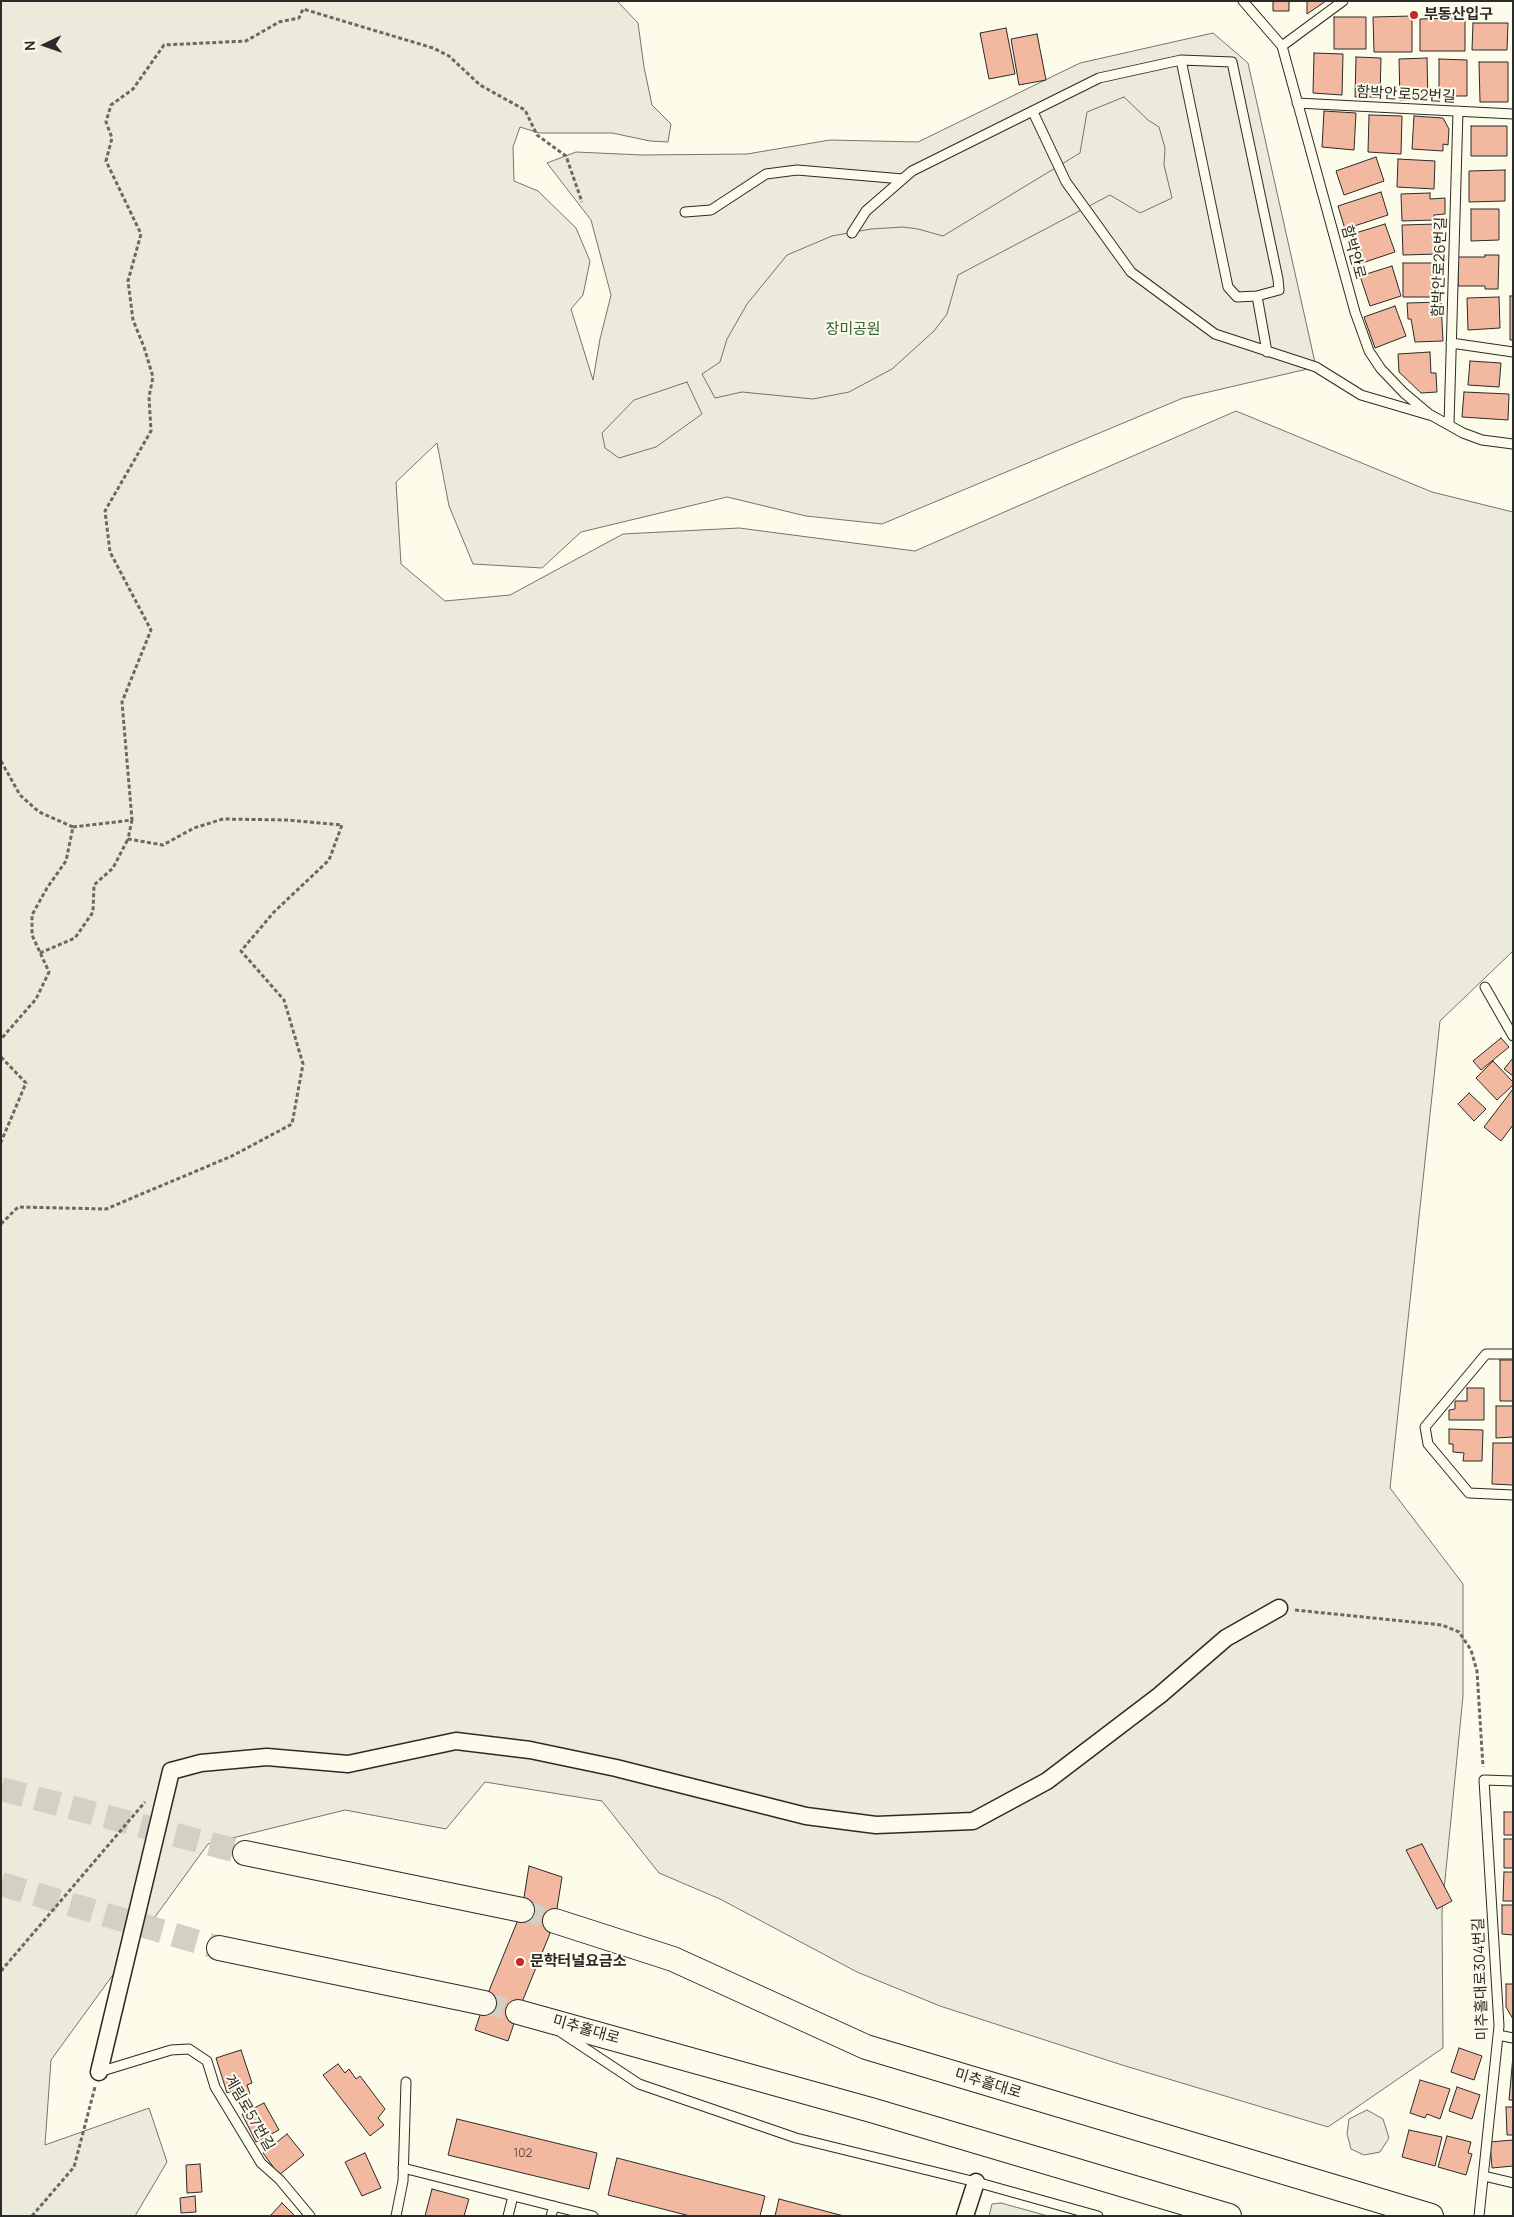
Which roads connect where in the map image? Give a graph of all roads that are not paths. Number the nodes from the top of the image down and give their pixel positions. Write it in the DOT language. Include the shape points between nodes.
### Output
graph roads {
  1 [pos="1243,1"];
  2 [pos="1343,1"];
  3 [pos="1282,46"];
  4 [pos="1181,60"];
  5 [pos="1298,103"];
  6 [pos="1458,111"];
  7 [pos="1032,112"];
  8 [pos="1513,114"];
  9 [pos="903,179"];
  10 [pos="685,212"];
  11 [pos="852,233"];
  12 [pos="1257,296"];
  13 [pos="1451,343"];
  14 [pos="1267,352"];
  15 [pos="1513,352"];
  16 [pos="1436,417"];
  17 [pos="1449,424"];
  18 [pos="1513,444"];
  19 [pos="1485,987"];
  20 [pos="1513,1036"];
  21 [pos="1513,1354"];
  22 [pos="1513,1496"];
  23 [pos="1279,1608"];
  24 [pos="1513,1781"];
  25 [pos="245,1853"];
  26 [pos="522,1910"];
  27 [pos="555,1921"];
  28 [pos="219,1948"];
  29 [pos="484,2003"];
  30 [pos="526,2013"];
  31 [pos="1498,2035"];
  32 [pos="1513,2038"];
  33 [pos="98,2072"];
  34 [pos="406,2082"];
  35 [pos="403,2168"];
  36 [pos="1484,2176"];
  37 [pos="976,2182"];
  38 [pos="1513,2183"];
  39 [pos="514,2196"];
  40 [pos="554,2206"];
  41 [pos="310,2216"];
  42 [pos="396,2216"];
  43 [pos="508,2216"];
  44 [pos="551,2216"];
  45 [pos="594,2216"];
  46 [pos="966,2216"];
  47 [pos="1098,2216"];
  48 [pos="1229,2216"];
  49 [pos="1431,2216"];
  50 [pos="1479,2216"];
  1 -- 3 [label="lane, 함박안로"];
  2 -- 3 [label="lane"];
  3 -- 5 [label="lane, 함박안로"];
  4 -- 7 [label="lane" via="1099,78"];
  4 -- 12 [label="lane" via="1228,287 1237,297"];
  4 -- 12 [label="lane" via="1232,62 1278,279 1279,290"];
  5 -- 6 [label="lane, 함박안로52번길"];
  5 -- 16 [label="lane, 함박안로" via="1355,312 1369,351 1404,393"];
  6 -- 8 [label="lane, 함박안로52번길"];
  6 -- 13 [label="lane, 함박안로26번길"];
  7 -- 9 [label="lane" via="912,171"];
  7 -- 14 [label="lane" via="1066,182 1132,272 1215,334"];
  9 -- 10 [label="lane" via="797,170 766,174 711,210"];
  9 -- 11 [label="lane" via="866,211"];
  12 -- 14 [label="lane"];
  13 -- 15 [label="lane"];
  13 -- 17 [label="lane, 함박안로26번길"];
  14 -- 16 [label="lane" via="1316,367 1361,395"];
  16 -- 17 [label="lane, 함박안로"];
  17 -- 18 [label="lane, 함박안로" via="1482,440"];
  19 -- 20 [label="lane"];
  21 -- 22 [label="lane" via="1486,1354 1425,1427 1428,1444 1469,1493"];
  23 -- 33 [label="street" via="1226,1638 1160,1695 1047,1781 973,1821 876,1825 806,1816 616,1768 530,1750 456,1741 348,1764 267,1757 201,1763 171,1771"];
  24 -- 31 [label="lane, 미추홀대로304번길" via="1484,1780"];
  25 -- 26 [label="main road"];
  27 -- 49 [label="main road, 미추홀대로" via="673,1959 866,2047"];
  28 -- 29 [label="main road"];
  30 -- 37 [label="lane" via="639,2084 796,2138"];
  30 -- 48 [label="main road, 미추홀대로" via="871,2110"];
  31 -- 32 [label="lane"];
  31 -- 36 [label="lane, 미추홀대로304번길"];
  33 -- 41 [label="lane, 계림로57번길" via="171,2050 189,2049 207,2061 215,2087 261,2163"];
  34 -- 35 [label="lane"];
  35 -- 39 [label="lane"];
  35 -- 42 [label="lane"];
  36 -- 38 [label="lane"];
  36 -- 50 [label="lane, 미추홀대로304번길"];
  37 -- 46 [label="street"];
  37 -- 47 [label="lane"];
  39 -- 40 [label="lane"];
  39 -- 43 [label="lane"];
  40 -- 44 [label="lane"];
  40 -- 45 [label="lane"];
}
